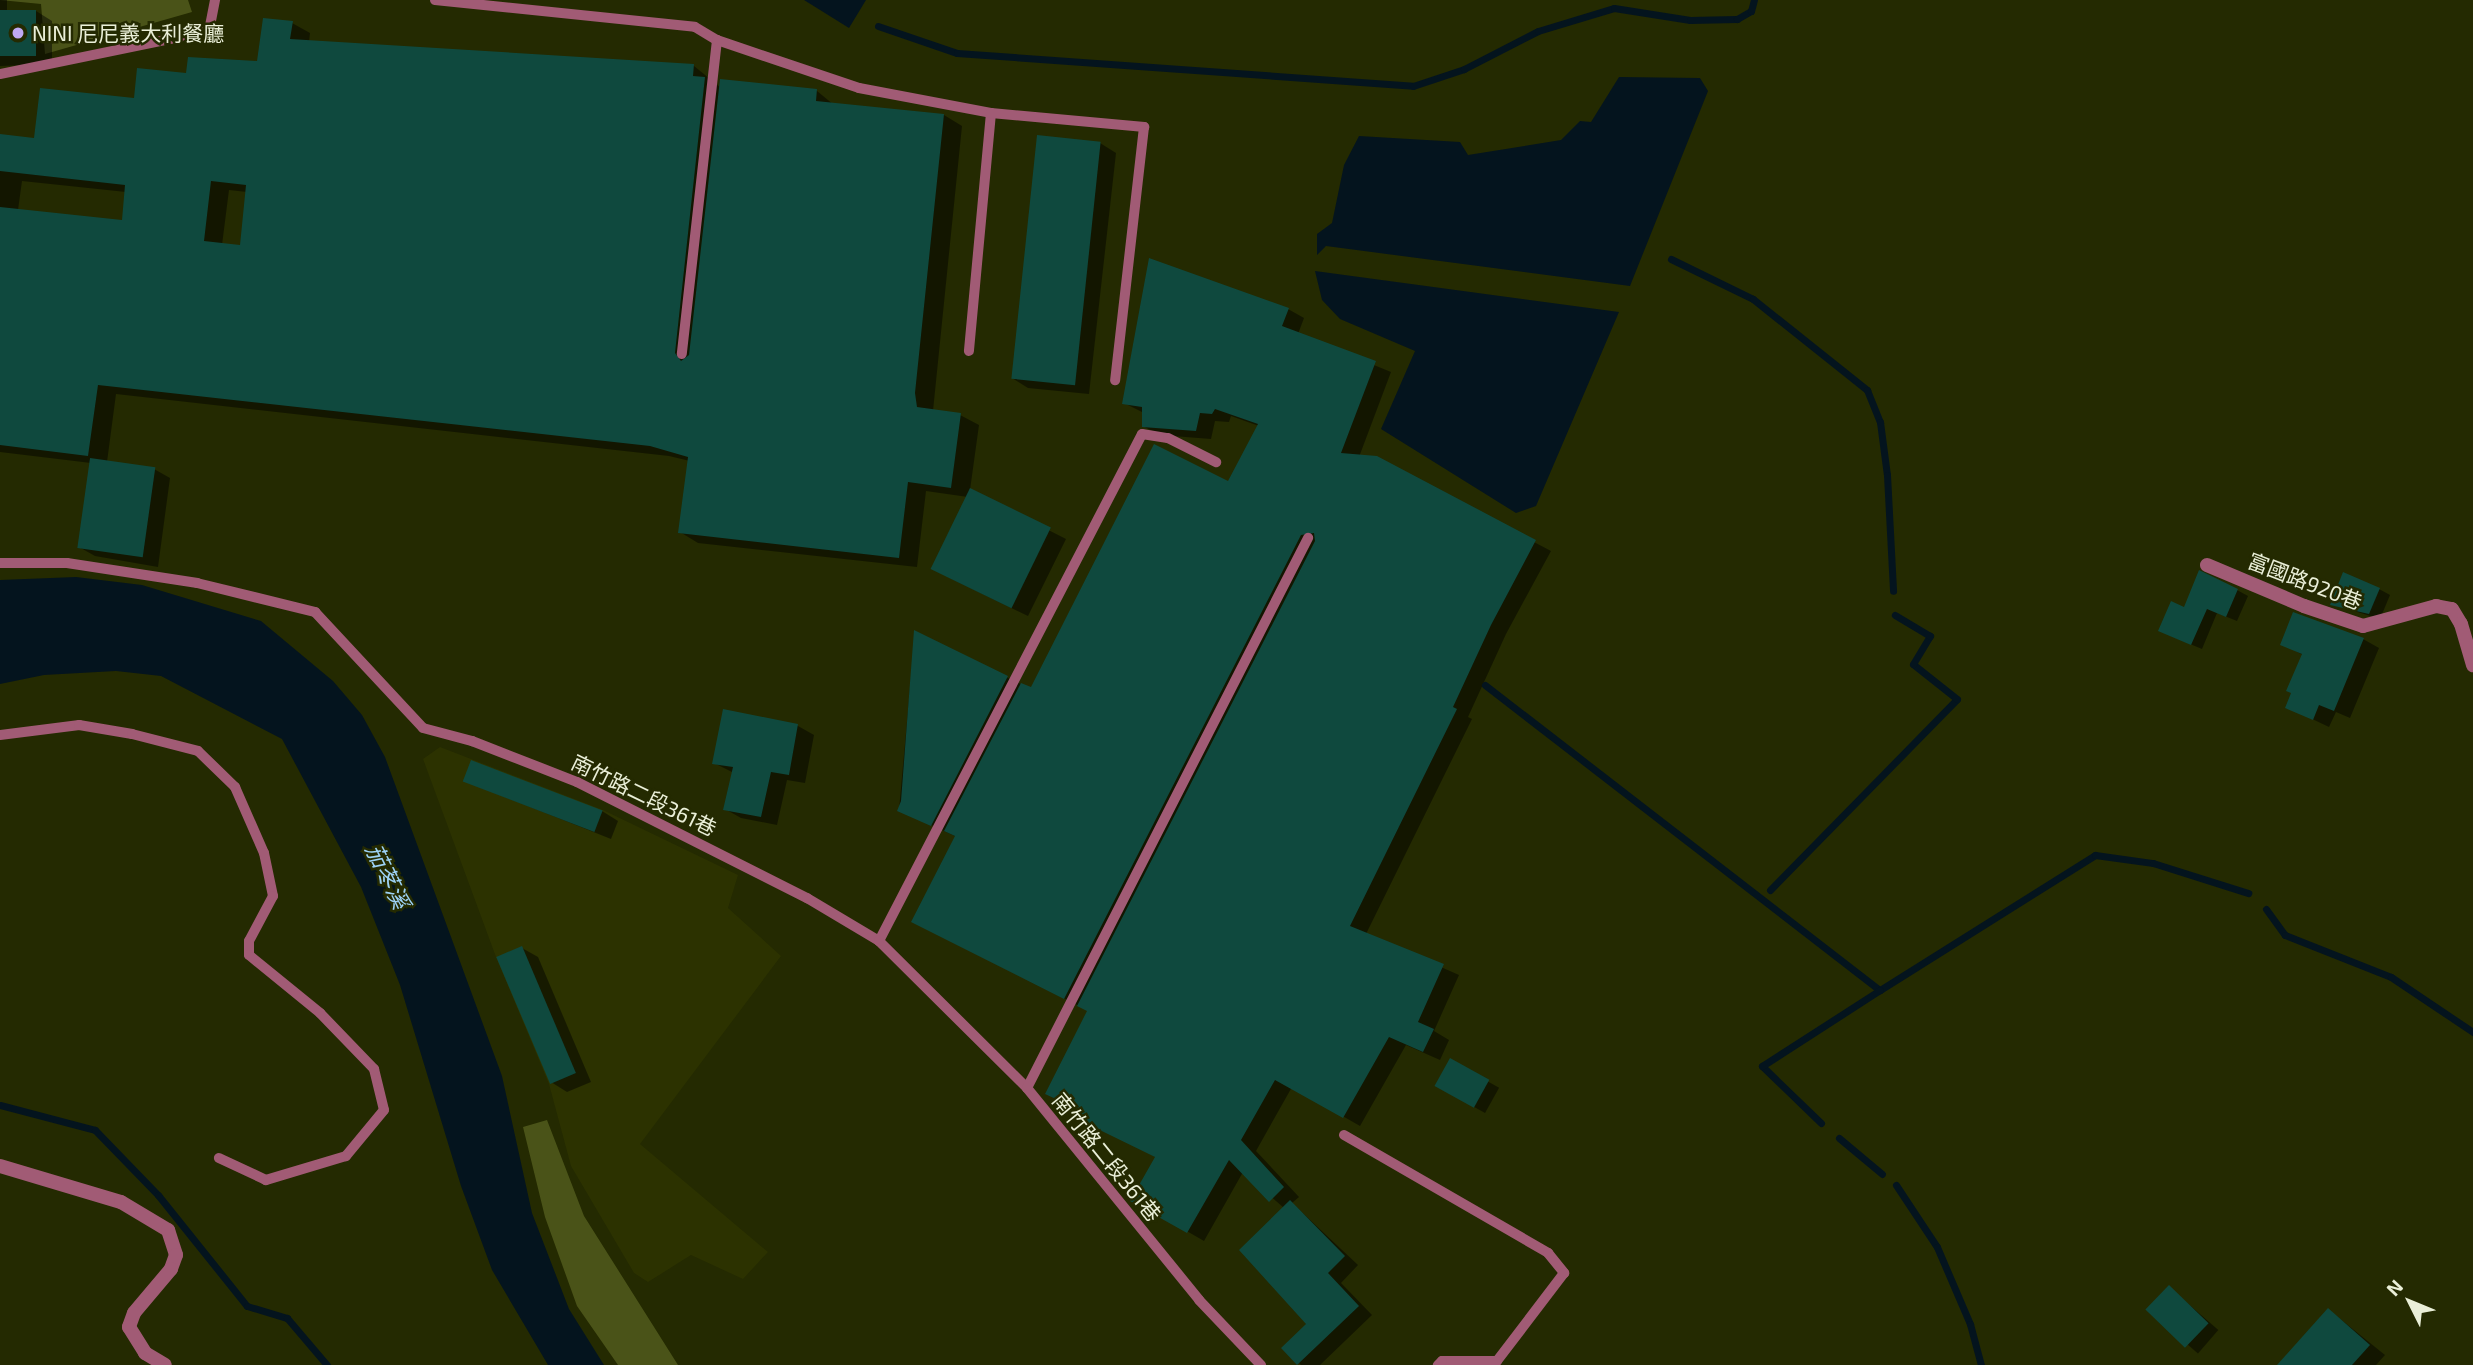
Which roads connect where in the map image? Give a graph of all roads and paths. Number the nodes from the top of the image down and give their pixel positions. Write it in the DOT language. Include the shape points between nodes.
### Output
graph roads {
  1 [pos="215,0"];
  2 [pos="435,0"];
  3 [pos="717,40"];
  4 [pos="0,74"];
  5 [pos="991,113"];
  6 [pos="968,351"];
  7 [pos="682,354"];
  8 [pos="1115,380"];
  9 [pos="1216,462"];
  10 [pos="1308,538"];
  11 [pos="0,563"];
  12 [pos="2207,565"];
  13 [pos="2473,665"];
  14 [pos="0,735"];
  15 [pos="879,941"];
  16 [pos="1027,1088"];
  17 [pos="1344,1135"];
  18 [pos="219,1158"];
  19 [pos="0,1166"];
  20 [pos="165,1365"];
  21 [pos="1261,1365"];
  22 [pos="1438,1365"];
  1 -- 4 [label="lane" via="209,31"];
  2 -- 3 [label="lane" via="695,27"];
  3 -- 5 [label="lane" via="859,88"];
  3 -- 7 [label="lane"];
  5 -- 6 [label="lane"];
  5 -- 8 [label="lane" via="1144,127"];
  9 -- 15 [label="lane" via="1168,438 1142,434"];
  10 -- 16 [label="lane"];
  11 -- 15 [label="lane, 南竹路二段361巷" via="67,563 197,583 315,612 423,727 577,782 807,898"];
  12 -- 13 [label="street, 富國路920巷" via="2304,607 2363,626 2437,606 2452,609"];
  14 -- 18 [label="lane" via="79,725 132,734 198,751 235,787 264,853 273,896 249,941 249,955 320,1013 374,1069 384,1110 346,1156 266,1180"];
  15 -- 16 [label="lane, 南竹路二段361巷"];
  16 -- 21 [label="lane, 南竹路二段361巷" via="1168,1262"];
  17 -- 22 [label="lane" via="1548,1253 1564,1273 1497,1361 1442,1361"];
  19 -- 20 [label="street" via="121,1202 168,1230 176,1255 171,1269 134,1313 129,1327 145,1353"];
}
